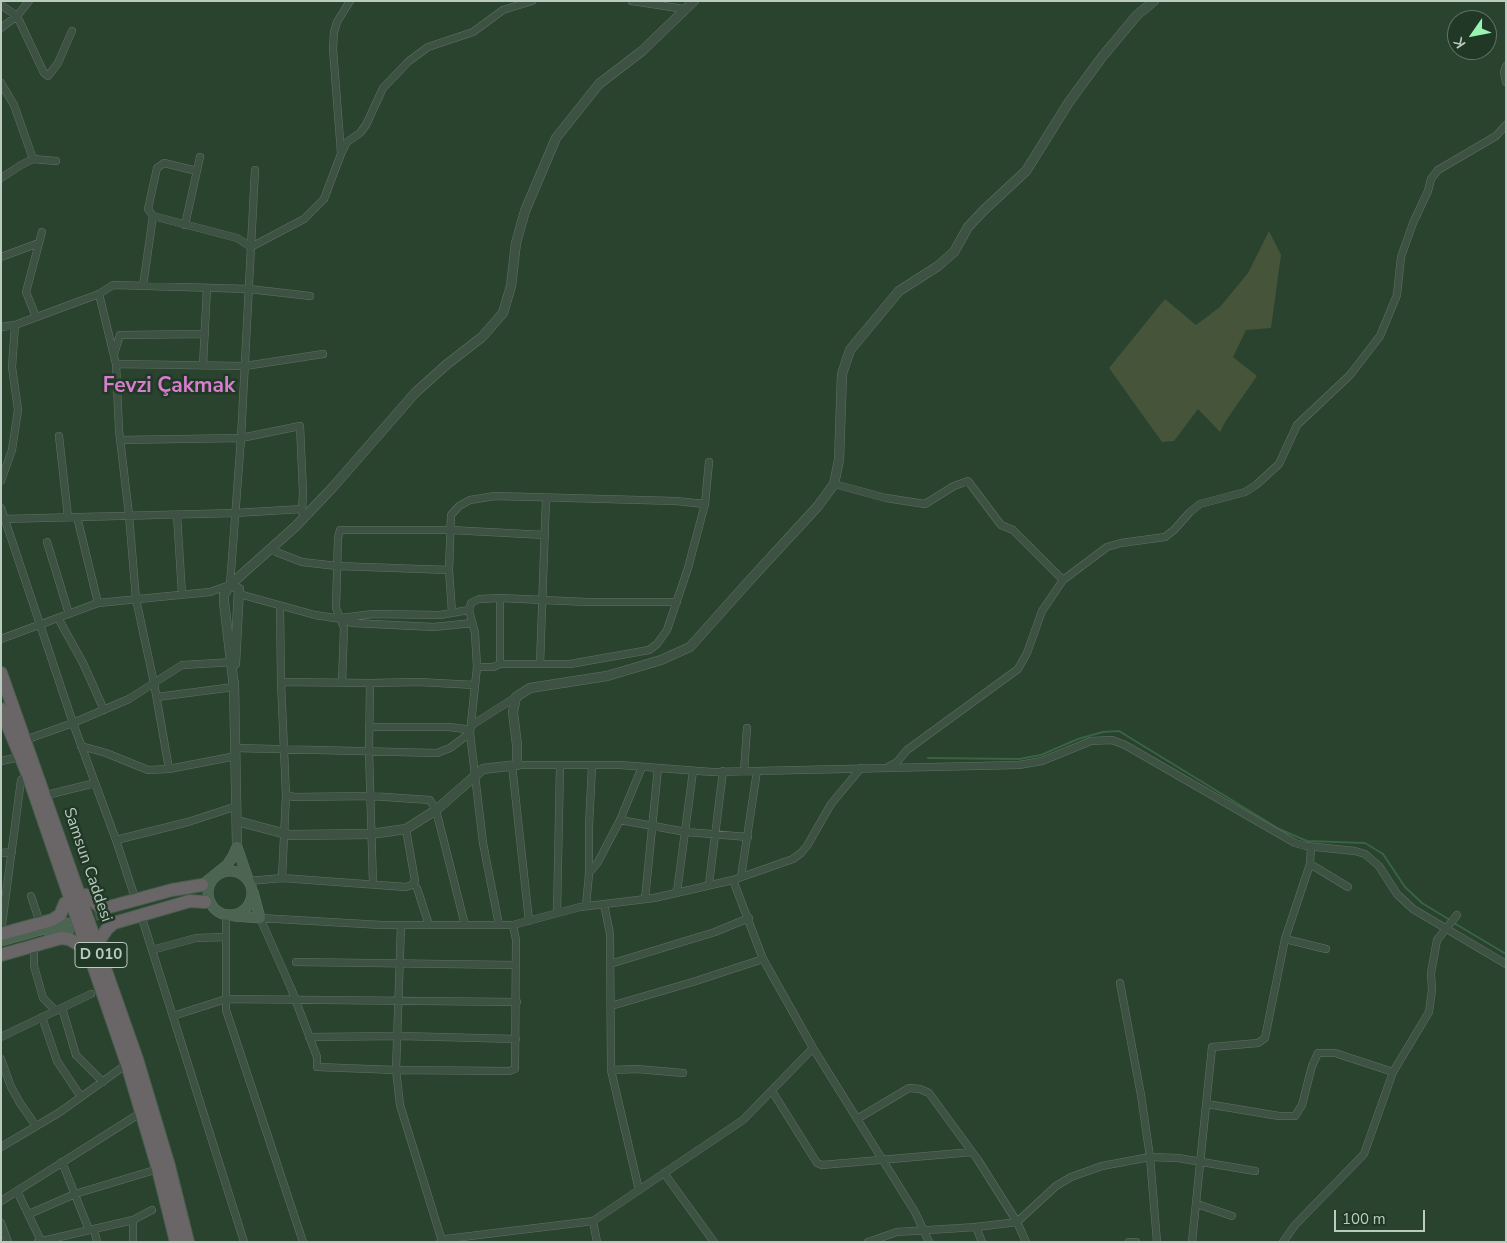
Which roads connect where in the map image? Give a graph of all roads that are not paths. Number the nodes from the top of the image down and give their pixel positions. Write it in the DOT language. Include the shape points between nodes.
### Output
graph roads {
  1 [pos="29,1"];
  2 [pos="350,1"];
  3 [pos="532,1"];
  4 [pos="632,1"];
  5 [pos="694,1"];
  6 [pos="1154,1"];
  7 [pos="1,5"];
  8 [pos="684,9"];
  9 [pos="17,16"];
  10 [pos="1,28"];
  11 [pos="72,31"];
  12 [pos="1506,66"];
  13 [pos="1506,82"];
  14 [pos="1,83"];
  15 [pos="1506,125"];
  16 [pos="341,154"];
  17 [pos="200,157"];
  18 [pos="33,159"];
  19 [pos="56,161"];
  20 [pos="255,170"];
  21 [pos="197,171"];
  22 [pos="1,178"];
  23 [pos="153,216"];
  24 [pos="185,225"];
  25 [pos="42,232"];
  26 [pos="39,243"];
  27 [pos="251,247"];
  28 [pos="1,257"];
  29 [pos="143,286"];
  30 [pos="207,288"];
  31 [pos="249,289"];
  32 [pos="99,294"];
  33 [pos="310,296"];
  34 [pos="36,317"];
  35 [pos="15,325"];
  36 [pos="1,327"];
  37 [pos="205,334"];
  38 [pos="323,354"];
  39 [pos="113,355"];
  40 [pos="116,364"];
  41 [pos="203,365"];
  42 [pos="245,366"];
  43 [pos="59,436"];
  44 [pos="241,438"];
  45 [pos="120,440"];
  46 [pos="709,462"];
  47 [pos="1,481"];
  48 [pos="834,484"];
  49 [pos="546,498"];
  50 [pos="705,504"];
  51 [pos="1,508"];
  52 [pos="302,509"];
  53 [pos="235,513"];
  54 [pos="177,515"];
  55 [pos="129,516"];
  56 [pos="68,517"];
  57 [pos="77,517"];
  58 [pos="3,519"];
  59 [pos="300,522"];
  60 [pos="450,530"];
  61 [pos="545,535"];
  62 [pos="47,542"];
  63 [pos="271,548"];
  64 [pos="337,566"];
  65 [pos="449,570"];
  66 [pos="1063,580"];
  67 [pos="230,585"];
  68 [pos="182,594"];
  69 [pos="239,594"];
  70 [pos="500,598"];
  71 [pos="136,599"];
  72 [pos="542,599"];
  73 [pos="677,602"];
  74 [pos="98,603"];
  75 [pos="280,606"];
  76 [pos="469,610"];
  77 [pos="452,612"];
  78 [pos="70,614"];
  79 [pos="58,618"];
  80 [pos="341,618"];
  81 [pos="472,623"];
  82 [pos="39,625"];
  83 [pos="1,638"];
  84 [pos="233,662"];
  85 [pos="500,664"];
  86 [pos="540,664"];
  87 [pos="476,666"];
  88 [pos="1,673"];
  89 [pos="281,682"];
  90 [pos="342,682"];
  91 [pos="154,684"];
  92 [pos="370,684"];
  93 [pos="475,685"];
  94 [pos="234,687"];
  95 [pos="157,697"];
  96 [pos="516,697"];
  97 [pos="104,710"];
  98 [pos="3,715"];
  99 [pos="73,723"];
  100 [pos="472,725"];
  101 [pos="369,727"];
  102 [pos="748,728"];
  103 [pos="470,733"];
  104 [pos="25,740"];
  105 [pos="81,746"];
  106 [pos="284,748"];
  107 [pos="236,752"];
  108 [pos="369,752"];
  109 [pos="20,757"];
  110 [pos="1,761"];
  111 [pos="515,765"];
  112 [pos="560,766"];
  113 [pos="592,766"];
  114 [pos="642,767"];
  115 [pos="658,768"];
  116 [pos="861,768"];
  117 [pos="888,768"];
  118 [pos="169,769"];
  119 [pos="693,771"];
  120 [pos="723,771"];
  121 [pos="744,771"];
  122 [pos="757,771"];
  123 [pos="32,773"];
  124 [pos="476,774"];
  125 [pos="95,783"];
  126 [pos="51,794"];
  127 [pos="286,795"];
  128 [pos="370,796"];
  129 [pos="237,806"];
  130 [pos="436,810"];
  131 [pos="620,820"];
  132 [pos="237,821"];
  133 [pos="652,826"];
  134 [pos="406,829"];
  135 [pos="686,832"];
  136 [pos="285,834"];
  137 [pos="371,834"];
  138 [pos="716,834"];
  139 [pos="748,837"];
  140 [pos="116,840"];
  141 [pos="237,847"];
  142 [pos="1311,847"];
  143 [pos="12,852"];
  144 [pos="1,853"];
  145 [pos="1310,864"];
  146 [pos="1,874"];
  147 [pos="10,874"];
  148 [pos="589,874"];
  149 [pos="215,875"];
  150 [pos="741,877"];
  151 [pos="282,878"];
  152 [pos="733,880"];
  153 [pos="250,883"];
  154 [pos="373,884"];
  155 [pos="709,884"];
  156 [pos="202,885"];
  157 [pos="1348,887"];
  158 [pos="417,888"];
  159 [pos="4,892"];
  160 [pos="677,892"];
  161 [pos="31,896"];
  162 [pos="86,896"];
  163 [pos="644,899"];
  164 [pos="136,901"];
  165 [pos="65,903"];
  166 [pos="604,904"];
  167 [pos="209,905"];
  168 [pos="586,906"];
  169 [pos="557,913"];
  170 [pos="141,915"];
  171 [pos="226,915"];
  172 [pos="1457,915"];
  173 [pos="260,918"];
  174 [pos="749,918"];
  175 [pos="529,920"];
  176 [pos="40,923"];
  177 [pos="401,925"];
  178 [pos="429,925"];
  179 [pos="465,925"];
  180 [pos="499,925"];
  181 [pos="513,925"];
  182 [pos="1445,928"];
  183 [pos="1,933"];
  184 [pos="226,937"];
  185 [pos="101,938"];
  186 [pos="1285,939"];
  187 [pos="1,941"];
  188 [pos="34,946"];
  189 [pos="81,946"];
  190 [pos="1,949"];
  191 [pos="1326,949"];
  192 [pos="152,950"];
  193 [pos="1,955"];
  194 [pos="763,959"];
  195 [pos="296,962"];
  196 [pos="400,964"];
  197 [pos="610,964"];
  198 [pos="1506,964"];
  199 [pos="516,965"];
  200 [pos="1120,983"];
  201 [pos="91,994"];
  202 [pos="226,999"];
  203 [pos="295,999"];
  204 [pos="398,1000"];
  205 [pos="517,1002"];
  206 [pos="610,1006"];
  207 [pos="59,1009"];
  208 [pos="173,1016"];
  209 [pos="42,1018"];
  210 [pos="397,1036"];
  211 [pos="1,1037"];
  212 [pos="309,1037"];
  213 [pos="516,1039"];
  214 [pos="813,1048"];
  215 [pos="1,1059"];
  216 [pos="132,1061"];
  217 [pos="396,1070"];
  218 [pos="611,1070"];
  219 [pos="1393,1072"];
  220 [pos="683,1073"];
  221 [pos="103,1082"];
  222 [pos="772,1091"];
  223 [pos="81,1097"];
  224 [pos="1207,1104"];
  225 [pos="142,1112"];
  226 [pos="857,1119"];
  227 [pos="36,1126"];
  228 [pos="1,1147"];
  229 [pos="972,1152"];
  230 [pos="1150,1157"];
  231 [pos="882,1160"];
  232 [pos="62,1162"];
  233 [pos="1201,1162"];
  234 [pos="158,1169"];
  235 [pos="1254,1171"];
  236 [pos="664,1173"];
  237 [pos="639,1190"];
  238 [pos="17,1191"];
  239 [pos="75,1194"];
  240 [pos="1,1201"];
  241 [pos="1197,1204"];
  242 [pos="152,1210"];
  243 [pos="29,1214"];
  244 [pos="1232,1216"];
  245 [pos="133,1220"];
  246 [pos="593,1221"];
  247 [pos="1017,1222"];
  248 [pos="1,1223"];
  249 [pos="976,1227"];
  250 [pos="92,1229"];
  251 [pos="924,1230"];
  252 [pos="68,1238"];
  253 [pos="441,1241"];
  254 [pos="874,1241"];
  255 [pos="8,1242"];
  256 [pos="40,1242"];
  257 [pos="97,1242"];
  258 [pos="133,1242"];
  259 [pos="176,1242"];
  260 [pos="188,1242"];
  261 [pos="244,1242"];
  262 [pos="303,1242"];
  263 [pos="597,1242"];
  264 [pos="714,1242"];
  265 [pos="929,1242"];
  266 [pos="982,1242"];
  267 [pos="1026,1242"];
  268 [pos="1129,1242"];
  269 [pos="1136,1242"];
  270 [pos="1157,1242"];
  271 [pos="1192,1242"];
  272 [pos="1282,1242"];
  1 -- 9 [label="street"];
  2 -- 16 [label="street" via="337,22 333,49"];
  3 -- 16 [label="street" via="503,10 473,32 428,47 409,60 383,88 366,125 347,142"];
  4 -- 8 [label="street"];
  5 -- 8 [label="street"];
  6 -- 48 [label="street" via="1102,57 1068,102 1026,172 968,227 954,252 899,291 850,350 842,374 839,460"];
  7 -- 9 [label="street"];
  8 -- 59 [label="street" via="642,50 599,84 556,138 525,211 503,313 482,338 415,393"];
  9 -- 10 [label="street"];
  9 -- 11 [label="street" via="48,76 58,63"];
  12 -- 13 [label="street"];
  14 -- 18 [label="street" via="14,105"];
  15 -- 66 [label="street" via="1496,136 1438,170 1431,179 1412,222 1401,257 1396,295 1380,336 1350,375 1296,425 1279,464 1245,492 1200,504 1165,537 1107,547"];
  16 -- 27 [label="street" via="324,199 304,219"];
  17 -- 21 [label="street"];
  18 -- 19 [label="street"];
  18 -- 22 [label="street"];
  20 -- 27 [label="street"];
  21 -- 23 [label="street" via="164,163 158,168 148,209"];
  21 -- 24 [label="street"];
  23 -- 24 [label="street"];
  23 -- 29 [label="street"];
  24 -- 27 [label="street" via="237,238"];
  25 -- 26 [label="street"];
  26 -- 28 [label="street"];
  26 -- 34 [label="street" via="26,292"];
  27 -- 31 [label="street"];
  29 -- 30 [label="street"];
  29 -- 32 [label="street" via="113,285"];
  30 -- 31 [label="street"];
  30 -- 37 [label="street"];
  31 -- 33 [label="street"];
  31 -- 42 [label="street"];
  32 -- 34 [label="street"];
  32 -- 39 [label="street"];
  34 -- 35 [label="street"];
  35 -- 36 [label="street"];
  35 -- 47 [label="street" via="12,366 18,410 12,450"];
  37 -- 39 [label="street" via="120,335"];
  37 -- 41 [label="street"];
  38 -- 42 [label="street"];
  39 -- 40 [label="street"];
  40 -- 41 [label="street"];
  40 -- 45 [label="street"];
  41 -- 42 [label="street"];
  42 -- 44 [label="street"];
  43 -- 56 [label="street"];
  44 -- 45 [label="street"];
  44 -- 52 [label="street" via="300,426"];
  44 -- 53 [label="street"];
  45 -- 55 [label="street"];
  46 -- 50 [label="street"];
  48 -- 66 [label="street" via="886,498 925,504 968,481 1001,525 1013,530"];
  48 -- 96 [label="street" via="818,506 690,647 661,660 607,676 530,688"];
  49 -- 50 [label="street"];
  49 -- 60 [label="street" via="495,496 470,500 451,515"];
  49 -- 61 [label="street"];
  50 -- 73 [label="street"];
  51 -- 58 [label="street"];
  52 -- 53 [label="street"];
  52 -- 59 [label="street"];
  53 -- 54 [label="street"];
  53 -- 67 [label="street"];
  54 -- 55 [label="street"];
  54 -- 68 [label="street"];
  55 -- 57 [label="street"];
  55 -- 71 [label="street"];
  56 -- 57 [label="street"];
  56 -- 58 [label="street"];
  57 -- 74 [label="street"];
  58 -- 82 [label="street"];
  59 -- 63 [label="street"];
  60 -- 61 [label="street"];
  60 -- 64 [label="street" via="340,530"];
  60 -- 65 [label="street"];
  61 -- 72 [label="street"];
  62 -- 78 [label="street"];
  63 -- 64 [label="street" via="302,562"];
  63 -- 67 [label="street"];
  64 -- 65 [label="street"];
  64 -- 80 [label="street" via="336,608"];
  65 -- 77 [label="street"];
  66 -- 117 [label="street" via="1042,611 1027,654 1018,669 907,750"];
  67 -- 68 [label="street" via="210,592"];
  67 -- 69 [label="street" via="239,589"];
  67 -- 84 [label="street" via="224,602"];
  68 -- 71 [label="street"];
  69 -- 75 [label="street"];
  69 -- 84 [label="street"];
  70 -- 72 [label="street"];
  70 -- 76 [label="street" via="479,599 471,603"];
  70 -- 85 [label="street"];
  71 -- 74 [label="street"];
  71 -- 91 [label="street"];
  72 -- 73 [label="street"];
  72 -- 86 [label="street"];
  73 -- 86 [label="street" via="667,630 649,650 570,664"];
  74 -- 78 [label="street"];
  75 -- 80 [label="street"];
  75 -- 89 [label="street"];
  76 -- 77 [label="street"];
  76 -- 81 [label="street"];
  77 -- 80 [label="street"];
  78 -- 79 [label="street"];
  79 -- 82 [label="street"];
  79 -- 97 [label="street"];
  80 -- 81 [label="street" via="352,623 434,627"];
  80 -- 90 [label="street" via="344,628"];
  81 -- 87 [label="street"];
  82 -- 83 [label="street"];
  82 -- 99 [label="street"];
  84 -- 91 [label="street" via="182,665"];
  84 -- 94 [label="street"];
  85 -- 86 [label="street"];
  85 -- 87 [label="street"];
  87 -- 93 [label="street"];
  88 -- 104 [label="highway, Samsun Caddesi / D 010"];
  89 -- 90 [label="street"];
  89 -- 106 [label="street"];
  90 -- 92 [label="street"];
  91 -- 95 [label="street"];
  91 -- 97 [label="street"];
  92 -- 93 [label="street"];
  92 -- 101 [label="street"];
  93 -- 100 [label="street"];
  94 -- 95 [label="street"];
  94 -- 107 [label="street"];
  95 -- 118 [label="street"];
  96 -- 100 [label="street"];
  96 -- 111 [label="street" via="513,712 517,745"];
  97 -- 99 [label="street"];
  98 -- 109 [label="highway, Samsun Caddesi / D 010"];
  99 -- 104 [label="street"];
  99 -- 105 [label="street"];
  100 -- 103 [label="street"];
  101 -- 103 [label="street" via="449,727"];
  101 -- 108 [label="street"];
  102 -- 121 [label="street"];
  103 -- 108 [label="street" via="437,753"];
  103 -- 124 [label="street"];
  104 -- 123 [label="highway, Samsun Caddesi / D 010"];
  105 -- 118 [label="street" via="148,770"];
  105 -- 125 [label="street"];
  106 -- 107 [label="street"];
  106 -- 108 [label="street"];
  106 -- 127 [label="street"];
  107 -- 118 [label="street"];
  107 -- 129 [label="street"];
  108 -- 128 [label="street"];
  109 -- 110 [label="street"];
  109 -- 123 [label="highway, Samsun Caddesi / D 010"];
  111 -- 112 [label="street"];
  111 -- 124 [label="street" via="489,767"];
  111 -- 175 [label="street"];
  112 -- 113 [label="street"];
  112 -- 169 [label="street"];
  113 -- 114 [label="street"];
  113 -- 148 [label="street"];
  114 -- 115 [label="street"];
  114 -- 131 [label="street"];
  115 -- 119 [label="street"];
  115 -- 133 [label="street"];
  116 -- 117 [label="street"];
  116 -- 122 [label="street"];
  116 -- 150 [label="street" via="831,804 801,853 793,859"];
  117 -- 142 [label="street" via="1019,765 1042,761 1091,741 1112,740 1295,844"];
  119 -- 120 [label="street"];
  119 -- 135 [label="street"];
  120 -- 121 [label="street"];
  120 -- 138 [label="street"];
  121 -- 122 [label="street"];
  122 -- 139 [label="street"];
  123 -- 126 [label="highway"];
  123 -- 143 [label="street" via="21,780"];
  123 -- 165 [label="highway" via="29,797"];
  123 -- 216 [label="highway, Samsun Caddesi / D 010"];
  124 -- 130 [label="street"];
  124 -- 180 [label="street" via="483,843"];
  125 -- 126 [label="street"];
  125 -- 140 [label="street"];
  126 -- 162 [label="highway"];
  127 -- 128 [label="street"];
  127 -- 136 [label="street"];
  128 -- 130 [label="street" via="430,800"];
  128 -- 137 [label="street"];
  129 -- 132 [label="street"];
  129 -- 140 [label="street"];
  130 -- 134 [label="street"];
  130 -- 179 [label="street"];
  131 -- 133 [label="street"];
  131 -- 148 [label="street"];
  132 -- 136 [label="street"];
  132 -- 141 [label="street"];
  133 -- 135 [label="street"];
  133 -- 163 [label="street"];
  134 -- 137 [label="street"];
  134 -- 154 [label="street" via="415,881 406,887"];
  135 -- 138 [label="street"];
  135 -- 160 [label="street"];
  136 -- 137 [label="street"];
  136 -- 151 [label="street"];
  137 -- 154 [label="street"];
  138 -- 139 [label="street"];
  138 -- 155 [label="street"];
  139 -- 150 [label="street"];
  140 -- 164 [label="street"];
  141 -- 149 [label="main road" via="227,865"];
  141 -- 153 [label="main road"];
  142 -- 145 [label="street"];
  142 -- 182 [label="street" via="1365,854 1379,866 1405,902"];
  143 -- 144 [label="street"];
  143 -- 147 [label="street"];
  145 -- 157 [label="street"];
  145 -- 186 [label="street"];
  146 -- 147 [label="street"];
  147 -- 159 [label="street"];
  148 -- 168 [label="street"];
  149 -- 153 [label="main road" via="222,871 236,871"];
  149 -- 156 [label="main road"];
  149 -- 167 [label="main road" via="208,887"];
  150 -- 152 [label="street"];
  151 -- 153 [label="street"];
  151 -- 154 [label="street"];
  152 -- 155 [label="street"];
  152 -- 174 [label="street"];
  153 -- 171 [label="main road" via="252,893 247,907 234,915"];
  153 -- 173 [label="main road"];
  155 -- 160 [label="street"];
  156 -- 164 [label="highway"];
  156 -- 167 [label="main road" via="104,917 189,897"];
  158 -- 178 [label="street"];
  159 -- 183 [label="street"];
  160 -- 163 [label="street"];
  161 -- 176 [label="street"];
  162 -- 164 [label="highway" via="100,907 109,908"];
  162 -- 185 [label="highway"];
  163 -- 166 [label="street"];
  165 -- 176 [label="highway" via="60,915"];
  165 -- 189 [label="highway"];
  166 -- 168 [label="street"];
  166 -- 197 [label="street" via="610,934"];
  167 -- 170 [label="highway" via="190,901"];
  167 -- 171 [label="main road"];
  168 -- 169 [label="street"];
  169 -- 175 [label="street"];
  170 -- 185 [label="highway" via="114,923"];
  170 -- 192 [label="street"];
  171 -- 173 [label="main road"];
  171 -- 184 [label="street"];
  172 -- 182 [label="street"];
  173 -- 177 [label="street"];
  173 -- 203 [label="street"];
  174 -- 194 [label="street"];
  174 -- 197 [label="street" via="715,932"];
  175 -- 181 [label="street"];
  176 -- 183 [label="highway"];
  177 -- 178 [label="street"];
  177 -- 196 [label="street"];
  178 -- 179 [label="street"];
  179 -- 180 [label="street"];
  180 -- 181 [label="street"];
  181 -- 199 [label="street"];
  182 -- 198 [label="street"];
  182 -- 219 [label="street" via="1437,940 1429,1012"];
  184 -- 192 [label="street" via="196,938"];
  184 -- 202 [label="street"];
  185 -- 216 [label="highway" via="136,1039"];
  186 -- 191 [label="street"];
  186 -- 224 [label="street" via="1264,1038 1258,1042 1212,1047"];
  187 -- 190 [label="main road" via="68,927"];
  188 -- 189 [label="highway" via="62,938 69,938"];
  188 -- 193 [label="highway"];
  188 -- 207 [label="street" via="34,966 43,998"];
  189 -- 216 [label="highway" via="119,1056"];
  192 -- 208 [label="street"];
  194 -- 206 [label="street"];
  194 -- 214 [label="street"];
  195 -- 196 [label="street"];
  196 -- 199 [label="street"];
  196 -- 204 [label="street"];
  197 -- 206 [label="street"];
  199 -- 205 [label="street"];
  200 -- 230 [label="street"];
  201 -- 207 [label="street"];
  202 -- 203 [label="street"];
  202 -- 208 [label="street"];
  202 -- 262 [label="street" via="226,1010"];
  203 -- 204 [label="street"];
  203 -- 212 [label="street"];
  204 -- 205 [label="street"];
  204 -- 210 [label="street"];
  205 -- 213 [label="street"];
  206 -- 218 [label="street"];
  207 -- 209 [label="street"];
  207 -- 221 [label="street" via="76,1055"];
  208 -- 261 [label="street"];
  209 -- 211 [label="street"];
  209 -- 223 [label="street" via="57,1061"];
  210 -- 212 [label="street"];
  210 -- 213 [label="street"];
  210 -- 217 [label="street"];
  212 -- 217 [label="street" via="317,1057 317,1067"];
  213 -- 217 [label="street" via="515,1069 510,1071"];
  214 -- 222 [label="street"];
  214 -- 226 [label="street"];
  215 -- 227 [label="street" via="16,1095"];
  216 -- 221 [label="street"];
  216 -- 225 [label="highway, Samsun Caddesi / D 010"];
  216 -- 260 [label="highway, Samsun Caddesi / D 010" via="170,1166"];
  217 -- 253 [label="street" via="400,1105"];
  218 -- 220 [label="street"];
  218 -- 237 [label="street"];
  219 -- 224 [label="street" via="1335,1052 1318,1053 1302,1105 1295,1116"];
  219 -- 272 [label="street" via="1364,1154"];
  221 -- 223 [label="street"];
  222 -- 231 [label="street" via="817,1163"];
  222 -- 236 [label="street" via="743,1120"];
  223 -- 227 [label="street"];
  224 -- 233 [label="street"];
  225 -- 232 [label="street"];
  225 -- 234 [label="highway, Samsun Caddesi / D 010"];
  226 -- 229 [label="street" via="909,1088 920,1089 929,1094"];
  226 -- 231 [label="street"];
  227 -- 228 [label="street"];
  229 -- 231 [label="street"];
  229 -- 247 [label="street"];
  230 -- 233 [label="street"];
  230 -- 247 [label="street" via="1102,1166 1071,1177 1056,1186"];
  230 -- 270 [label="street"];
  231 -- 251 [label="street"];
  232 -- 238 [label="street"];
  232 -- 239 [label="street"];
  233 -- 235 [label="street"];
  233 -- 241 [label="street"];
  234 -- 239 [label="street"];
  234 -- 259 [label="highway, Samsun Caddesi / D 010"];
  236 -- 237 [label="street"];
  236 -- 264 [label="street"];
  237 -- 246 [label="street"];
  238 -- 240 [label="street"];
  238 -- 243 [label="street"];
  239 -- 243 [label="street"];
  239 -- 250 [label="street"];
  241 -- 244 [label="street"];
  241 -- 271 [label="street"];
  242 -- 245 [label="street"];
  243 -- 256 [label="street"];
  245 -- 250 [label="street"];
  245 -- 258 [label="street"];
  246 -- 253 [label="street"];
  246 -- 263 [label="street"];
  247 -- 249 [label="street"];
  247 -- 267 [label="street"];
  248 -- 255 [label="street"];
  249 -- 251 [label="street"];
  249 -- 266 [label="street"];
  250 -- 252 [label="street"];
  250 -- 257 [label="street"];
  251 -- 254 [label="street" via="898,1232"];
  251 -- 265 [label="street"];
  252 -- 256 [label="street"];
  268 -- 269 [label="street"];
}
